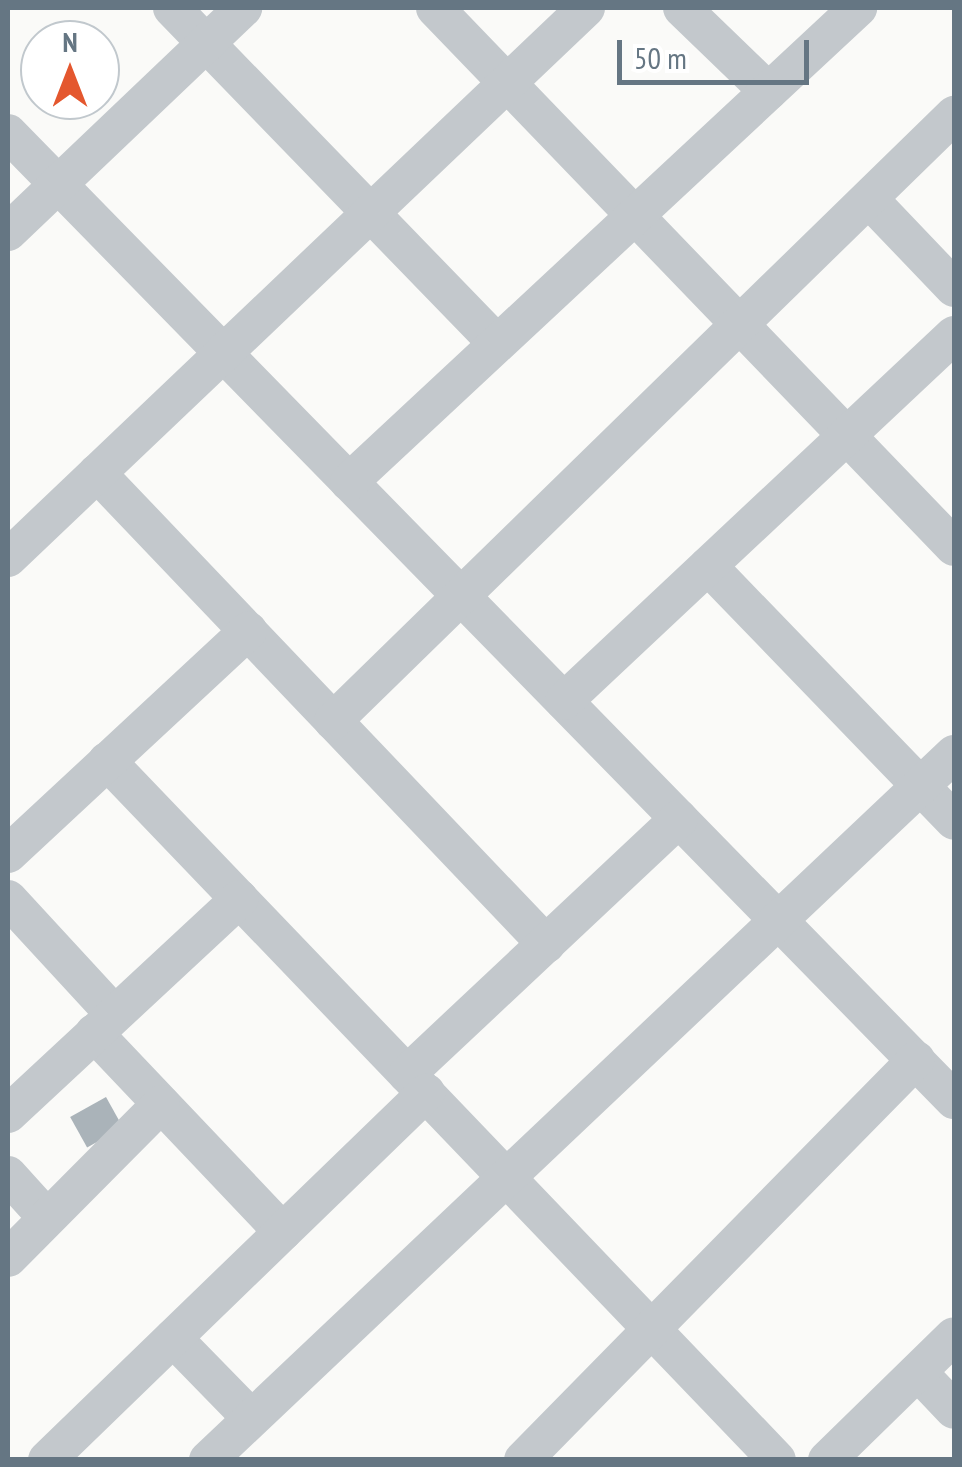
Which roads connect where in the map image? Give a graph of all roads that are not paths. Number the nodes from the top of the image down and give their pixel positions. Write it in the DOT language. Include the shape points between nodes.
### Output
graph roads {
  1 [pos="172,8"];
  2 [pos="243,8"];
  3 [pos="435,8"];
  4 [pos="586,8"];
  5 [pos="682,8"];
  6 [pos="858,8"];
  7 [pos="206,42"];
  8 [pos="507,82"];
  9 [pos="768,92"];
  10 [pos="954,115"];
  11 [pos="8,133"];
  12 [pos="57,184"];
  13 [pos="868,199"];
  14 [pos="370,213"];
  15 [pos="635,215"];
  16 [pos="8,232"];
  17 [pos="954,288"];
  18 [pos="740,324"];
  19 [pos="954,334"];
  20 [pos="496,343"];
  21 [pos="223,353"];
  22 [pos="847,436"];
  23 [pos="97,473"];
  24 [pos="349,482"];
  25 [pos="954,547"];
  26 [pos="8,558"];
  27 [pos="708,566"];
  28 [pos="461,596"];
  29 [pos="248,632"];
  30 [pos="564,701"];
  31 [pos="333,721"];
  32 [pos="954,754"];
  33 [pos="107,761"];
  34 [pos="920,786"];
  35 [pos="679,819"];
  36 [pos="954,821"];
  37 [pos="8,854"];
  38 [pos="8,899"];
  39 [pos="239,899"];
  40 [pos="778,920"];
  41 [pos="546,944"];
  42 [pos="104,1024"];
  43 [pos="916,1060"];
  44 [pos="417,1084"];
  45 [pos="954,1100"];
  46 [pos="161,1104"];
  47 [pos="8,1114"];
  48 [pos="8,1175"];
  49 [pos="506,1177"];
  50 [pos="47,1218"];
  51 [pos="282,1232"];
  52 [pos="8,1258"];
  53 [pos="652,1329"];
  54 [pos="954,1336"];
  55 [pos="173,1338"];
  56 [pos="918,1372"];
  57 [pos="954,1410"];
  58 [pos="252,1418"];
  59 [pos="47,1460"];
  60 [pos="208,1460"];
  61 [pos="524,1460"];
  62 [pos="777,1460"];
  63 [pos="827,1460"];
  1 -- 7 [label="street"];
  2 -- 7 [label="street"];
  3 -- 8 [label="street"];
  4 -- 8 [label="street"];
  5 -- 9 [label="street"];
  6 -- 9 [label="street"];
  7 -- 12 [label="street"];
  7 -- 14 [label="street"];
  8 -- 14 [label="street"];
  8 -- 15 [label="street"];
  9 -- 15 [label="street"];
  10 -- 13 [label="street"];
  11 -- 12 [label="street"];
  12 -- 16 [label="street"];
  12 -- 21 [label="street"];
  13 -- 17 [label="street"];
  13 -- 18 [label="street"];
  14 -- 20 [label="street"];
  14 -- 21 [label="street"];
  15 -- 18 [label="street"];
  15 -- 20 [label="street"];
  18 -- 22 [label="street"];
  18 -- 28 [label="street"];
  19 -- 22 [label="street"];
  20 -- 24 [label="street"];
  21 -- 23 [label="street"];
  21 -- 24 [label="street"];
  22 -- 25 [label="street"];
  22 -- 27 [label="street"];
  23 -- 26 [label="street"];
  23 -- 29 [label="street"];
  24 -- 28 [label="street"];
  27 -- 30 [label="street"];
  27 -- 34 [label="street"];
  28 -- 30 [label="street"];
  28 -- 31 [label="street"];
  29 -- 31 [label="street"];
  29 -- 33 [label="street"];
  30 -- 35 [label="street"];
  31 -- 41 [label="street"];
  32 -- 34 [label="street"];
  33 -- 37 [label="street"];
  33 -- 39 [label="street"];
  34 -- 36 [label="street"];
  34 -- 40 [label="street"];
  35 -- 40 [label="street"];
  35 -- 41 [label="street"];
  38 -- 42 [label="street"];
  39 -- 42 [label="street"];
  39 -- 44 [label="street"];
  40 -- 43 [label="street"];
  40 -- 49 [label="street"];
  41 -- 44 [label="street"];
  42 -- 46 [label="street"];
  42 -- 47 [label="street"];
  43 -- 45 [label="street"];
  43 -- 53 [label="street"];
  44 -- 49 [label="street"];
  44 -- 51 [label="street"];
  46 -- 50 [label="street"];
  46 -- 51 [label="street"];
  48 -- 50 [label="street"];
  49 -- 53 [label="street"];
  49 -- 58 [label="street"];
  50 -- 52 [label="street"];
  51 -- 55 [label="street"];
  53 -- 61 [label="street"];
  53 -- 62 [label="street"];
  54 -- 56 [label="street"];
  55 -- 58 [label="street"];
  55 -- 59 [label="street"];
  56 -- 57 [label="street"];
  56 -- 63 [label="street"];
  58 -- 60 [label="street"];
}
